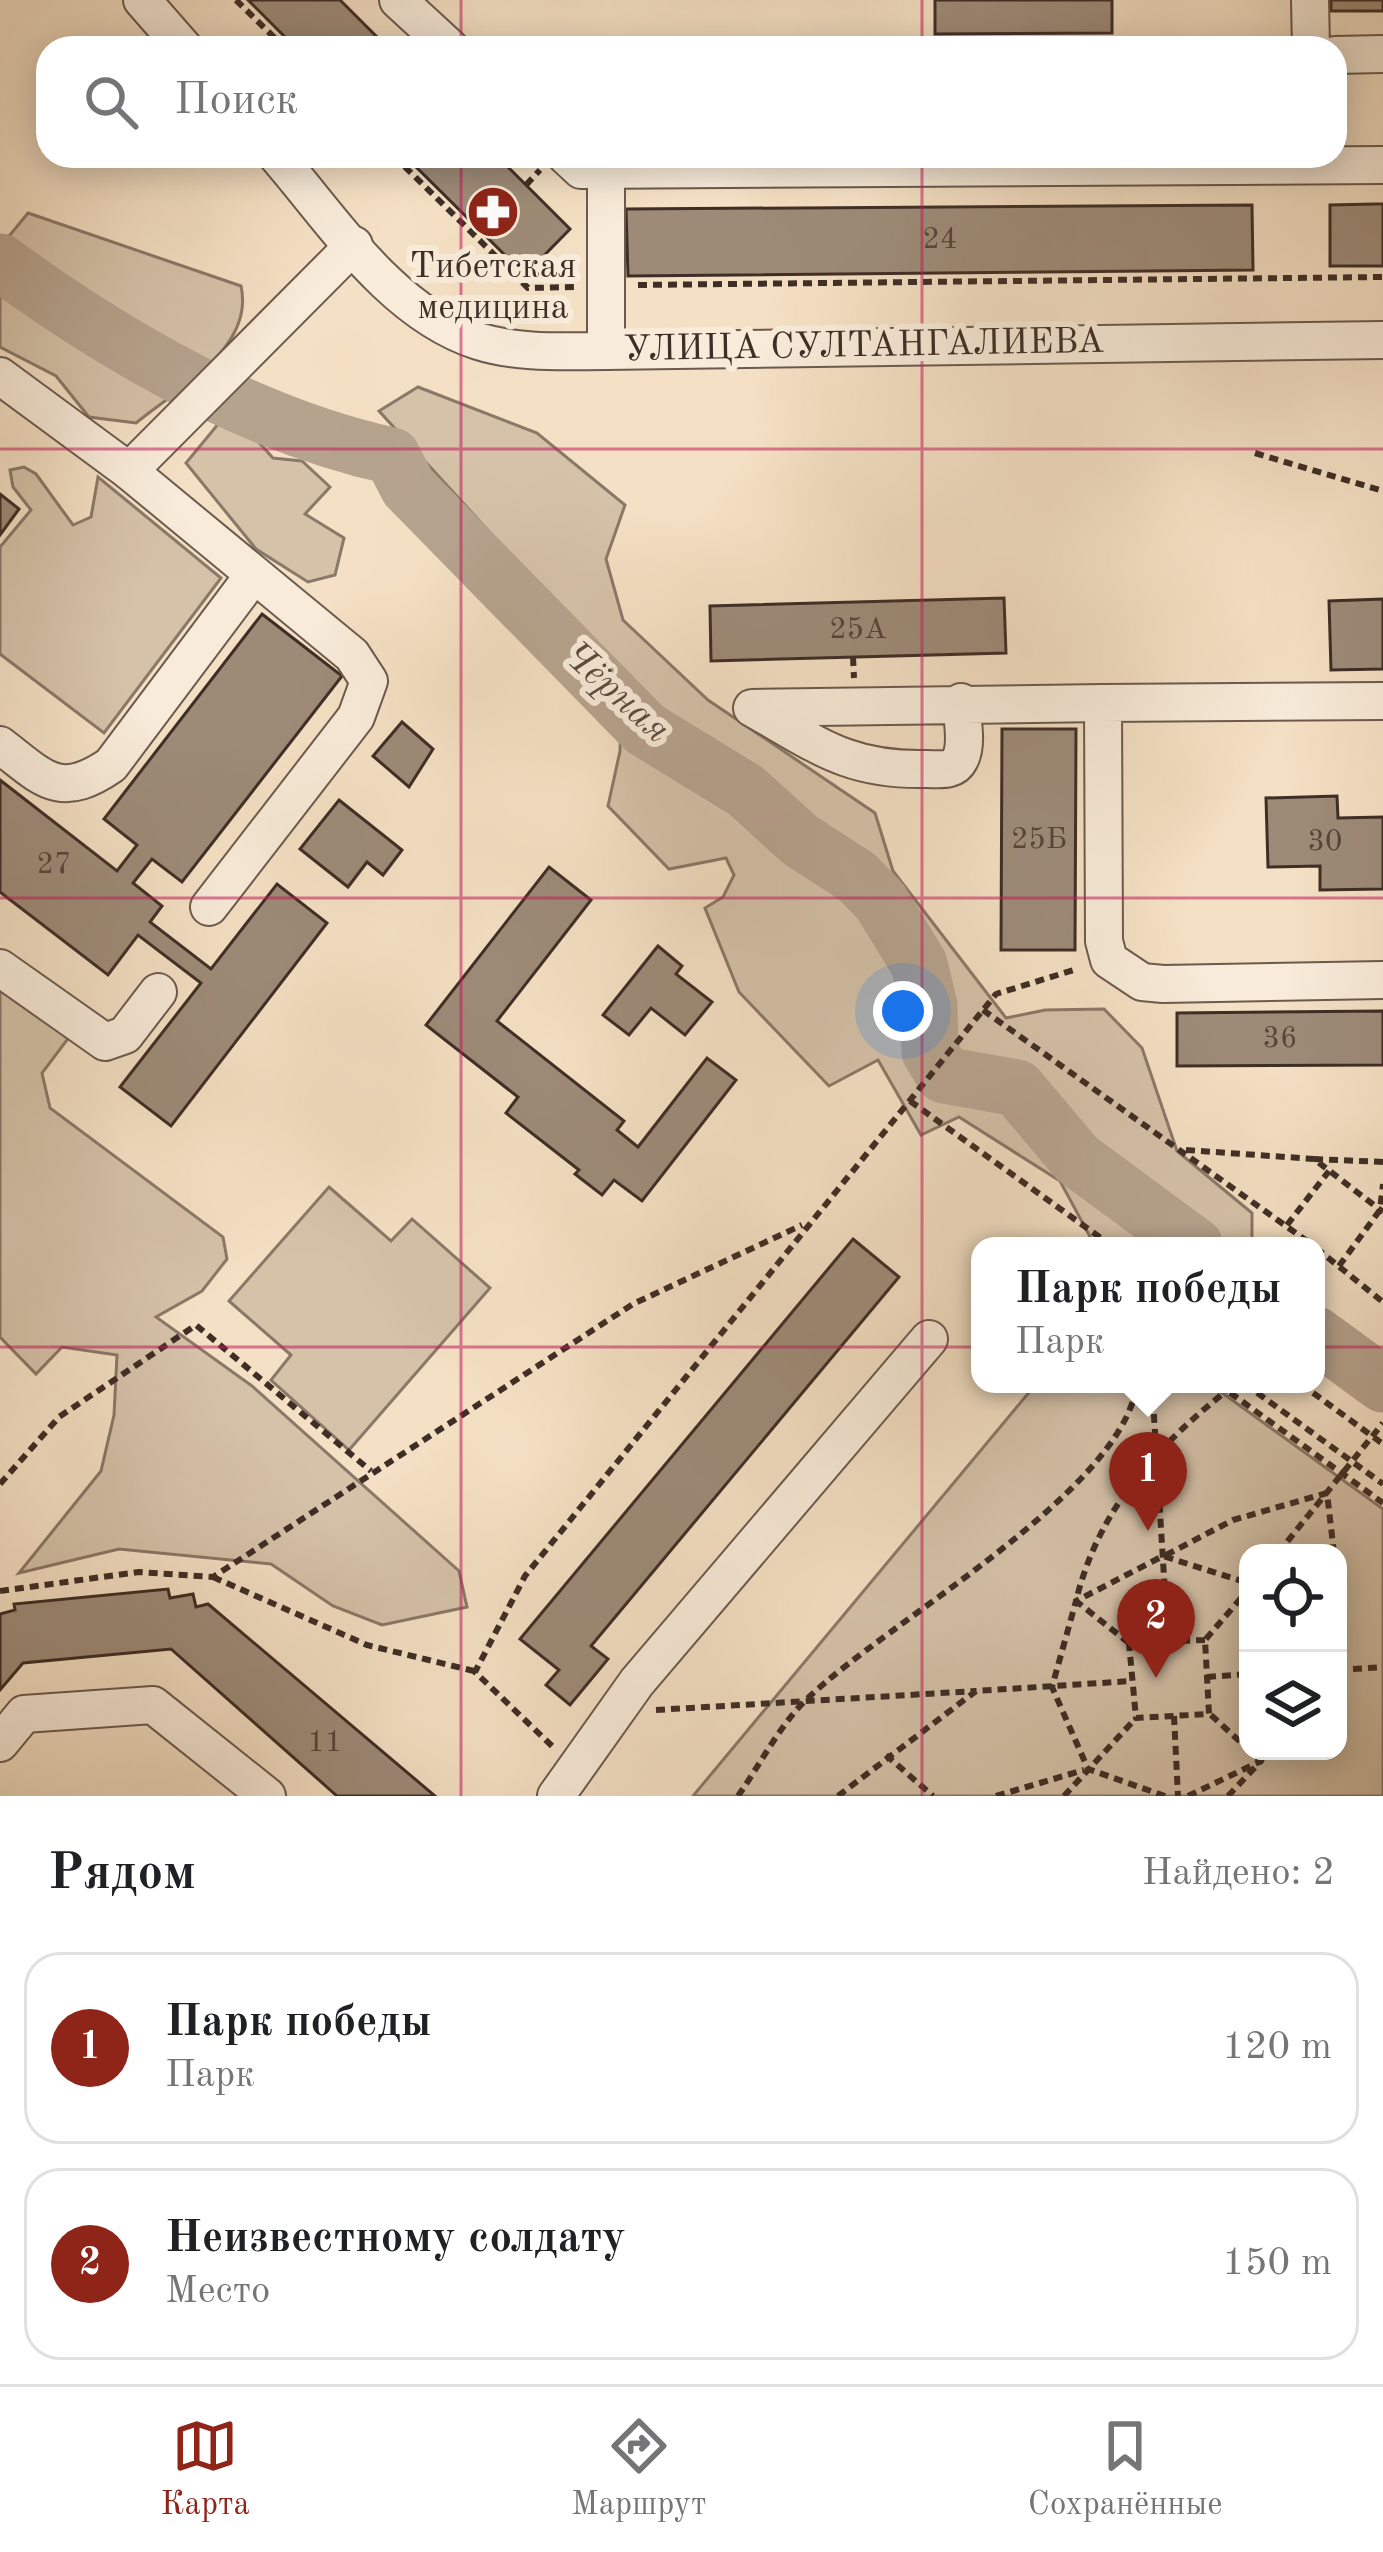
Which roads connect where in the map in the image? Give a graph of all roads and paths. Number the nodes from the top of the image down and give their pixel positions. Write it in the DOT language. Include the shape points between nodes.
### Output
graph roads {
  1 [pos="142,0"];
  2 [pos="236,0"];
  3 [pos="398,0"];
  4 [pos="1310,0"];
  5 [pos="174,36"];
  6 [pos="273,36"];
  7 [pos="437,36"];
  8 [pos="1311,36"];
  9 [pos="1383,54"];
  10 [pos="1347,55"];
  11 [pos="1347,163"];
  12 [pos="1383,165"];
  13 [pos="287,168"];
  14 [pos="406,168"];
  15 [pos="579,168"];
  16 [pos="763,168"];
  17 [pos="606,170"];
  18 [pos="354,245"];
  19 [pos="1383,277"];
  20 [pos="606,286"];
  21 [pos="1383,340"];
  22 [pos="606,351"];
  23 [pos="0,376"];
  24 [pos="1256,453"];
  25 [pos="129,472"];
  26 [pos="1383,491"];
  27 [pos="252,577"];
  28 [pos="1383,701"];
  29 [pos="961,702"];
  30 [pos="1102,703"];
  31 [pos="0,745"];
  32 [pos="209,907"];
  33 [pos="1109,960"];
  34 [pos="0,968"];
  35 [pos="1383,980"];
  36 [pos="158,992"];
  37 [pos="983,1010"];
  38 [pos="910,1101"];
  39 [pos="1181,1150"];
  40 [pos="1314,1159"];
  41 [pos="1383,1162"];
  42 [pos="1329,1171"];
  43 [pos="1383,1184"];
  44 [pos="1381,1211"];
  45 [pos="806,1224"];
  46 [pos="1287,1226"];
  47 [pos="1099,1237"];
  48 [pos="1302,1237"];
  49 [pos="1325,1254"];
  50 [pos="1340,1265"];
  51 [pos="1383,1302"];
  52 [pos="929,1339"];
  53 [pos="1135,1393"];
  54 [pos="1152,1393"];
  55 [pos="1224,1393"];
  56 [pos="1231,1393"];
  57 [pos="1258,1393"];
  58 [pos="1313,1393"];
  59 [pos="1383,1423"];
  60 [pos="1372,1435"];
  61 [pos="1383,1444"];
  62 [pos="1156,1454"];
  63 [pos="1352,1461"];
  64 [pos="371,1472"];
  65 [pos="1342,1474"];
  66 [pos="0,1484"];
  67 [pos="1383,1484"];
  68 [pos="1327,1492"];
  69 [pos="1383,1503"];
  70 [pos="1285,1544"];
  71 [pos="1333,1544"];
  72 [pos="1163,1556"];
  73 [pos="213,1577"];
  74 [pos="1239,1583"];
  75 [pos="0,1591"];
  76 [pos="1239,1597"];
  77 [pos="1076,1601"];
  78 [pos="1205,1640"];
  79 [pos="1168,1641"];
  80 [pos="1129,1643"];
  81 [pos="1383,1667"];
  82 [pos="1347,1669"];
  83 [pos="475,1672"];
  84 [pos="1239,1675"];
  85 [pos="1207,1677"];
  86 [pos="1132,1682"];
  87 [pos="1052,1687"];
  88 [pos="976,1690"];
  89 [pos="804,1701"];
  90 [pos="616,1712"];
  91 [pos="1209,1714"];
  92 [pos="1174,1716"];
  93 [pos="1136,1718"];
  94 [pos="1239,1741"];
  95 [pos="0,1743"];
  96 [pos="886,1755"];
  97 [pos="1261,1761"];
  98 [pos="1088,1769"];
  99 [pos="565,1782"];
  100 [pos="267,1796"];
  101 [pos="738,1796"];
  102 [pos="838,1796"];
  103 [pos="933,1796"];
  104 [pos="996,1796"];
  105 [pos="1064,1796"];
  106 [pos="1165,1796"];
  107 [pos="1178,1796"];
  108 [pos="1188,1796"];
  109 [pos="1228,1796"];
  1 -- 5 [label="street"];
  2 -- 6 [label="path"];
  3 -- 7 [label="street"];
  4 -- 8 [label="street"];
  9 -- 10 [label="street"];
  11 -- 12 [label="street"];
  13 -- 18 [label="street, УЛИЦА СУЛТАНГАЛИЕВА"];
  14 -- 20 [label="path" via="528,288"];
  15 -- 17 [label="street"];
  16 -- 17 [label="street"];
  17 -- 20 [label="street"];
  18 -- 22 [label="street, УЛИЦА СУЛТАНГАЛИЕВА" via="424,313 479,341"];
  18 -- 25 [label="street"];
  19 -- 20 [label="path"];
  20 -- 22 [label="street"];
  21 -- 22 [label="street, УЛИЦА СУЛТАНГАЛИЕВА"];
  23 -- 25 [label="street"];
  24 -- 26 [label="path"];
  25 -- 27 [label="street"];
  27 -- 31 [label="street" via="111,765 90,780 47,781"];
  27 -- 32 [label="street" via="352,655 369,681 356,717"];
  28 -- 30 [label="street"];
  29 -- 29 [label="street" via="940,703 752,708 856,764 948,769 963,750"];
  29 -- 30 [label="street"];
  30 -- 33 [label="street"];
  33 -- 35 [label="street" via="1142,982 1163,984"];
  33 -- 37 [label="path" via="996,994"];
  34 -- 36 [label="street" via="105,1042 125,1035"];
  37 -- 38 [label="path"];
  37 -- 39 [label="path"];
  38 -- 45 [label="path"];
  38 -- 47 [label="path"];
  39 -- 40 [label="path"];
  39 -- 46 [label="path"];
  40 -- 41 [label="path"];
  40 -- 42 [label="path"];
  42 -- 44 [label="path"];
  42 -- 46 [label="path"];
  43 -- 44 [label="path"];
  44 -- 50 [label="path"];
  45 -- 64 [label="path" via="633,1304"];
  45 -- 83 [label="path" via="525,1576"];
  46 -- 48 [label="path"];
  49 -- 50 [label="path"];
  50 -- 51 [label="path"];
  52 -- 90 [label="street"];
  53 -- 89 [label="path" via="1130,1416 1088,1470 982,1565"];
  54 -- 62 [label="path"];
  55 -- 62 [label="path"];
  56 -- 65 [label="path"];
  57 -- 63 [label="path"];
  58 -- 60 [label="path"];
  59 -- 60 [label="path"];
  60 -- 61 [label="path"];
  60 -- 63 [label="path"];
  62 -- 72 [label="path"];
  62 -- 77 [label="path" via="1102,1522"];
  63 -- 65 [label="path"];
  63 -- 67 [label="path"];
  64 -- 66 [label="path" via="196,1325 59,1417"];
  64 -- 73 [label="path"];
  65 -- 68 [label="path"];
  65 -- 69 [label="path"];
  68 -- 70 [label="path"];
  68 -- 71 [label="path"];
  68 -- 72 [label="path" via="1234,1520"];
  72 -- 74 [label="path"];
  72 -- 77 [label="path"];
  72 -- 79 [label="path"];
  73 -- 75 [label="path" via="139,1572"];
  73 -- 83 [label="path" via="368,1645"];
  76 -- 78 [label="path"];
  77 -- 80 [label="path"];
  77 -- 87 [label="path"];
  78 -- 79 [label="path"];
  78 -- 85 [label="path"];
  79 -- 80 [label="path"];
  80 -- 86 [label="path"];
  81 -- 82 [label="path"];
  83 -- 99 [label="path"];
  84 -- 85 [label="path"];
  85 -- 91 [label="path"];
  86 -- 87 [label="path"];
  86 -- 93 [label="path"];
  87 -- 88 [label="path"];
  87 -- 98 [label="path"];
  88 -- 89 [label="path"];
  88 -- 96 [label="path"];
  89 -- 90 [label="path"];
  89 -- 101 [label="path"];
  90 -- 99 [label="street"];
  91 -- 92 [label="path"];
  91 -- 94 [label="path"];
  92 -- 93 [label="path"];
  92 -- 107 [label="path"];
  93 -- 98 [label="path"];
  95 -- 100 [label="street" via="24,1714 153,1705"];
  96 -- 102 [label="path"];
  96 -- 103 [label="path"];
  97 -- 108 [label="path"];
  97 -- 109 [label="path"];
  98 -- 104 [label="path"];
  98 -- 105 [label="path"];
  98 -- 106 [label="path"];
}
